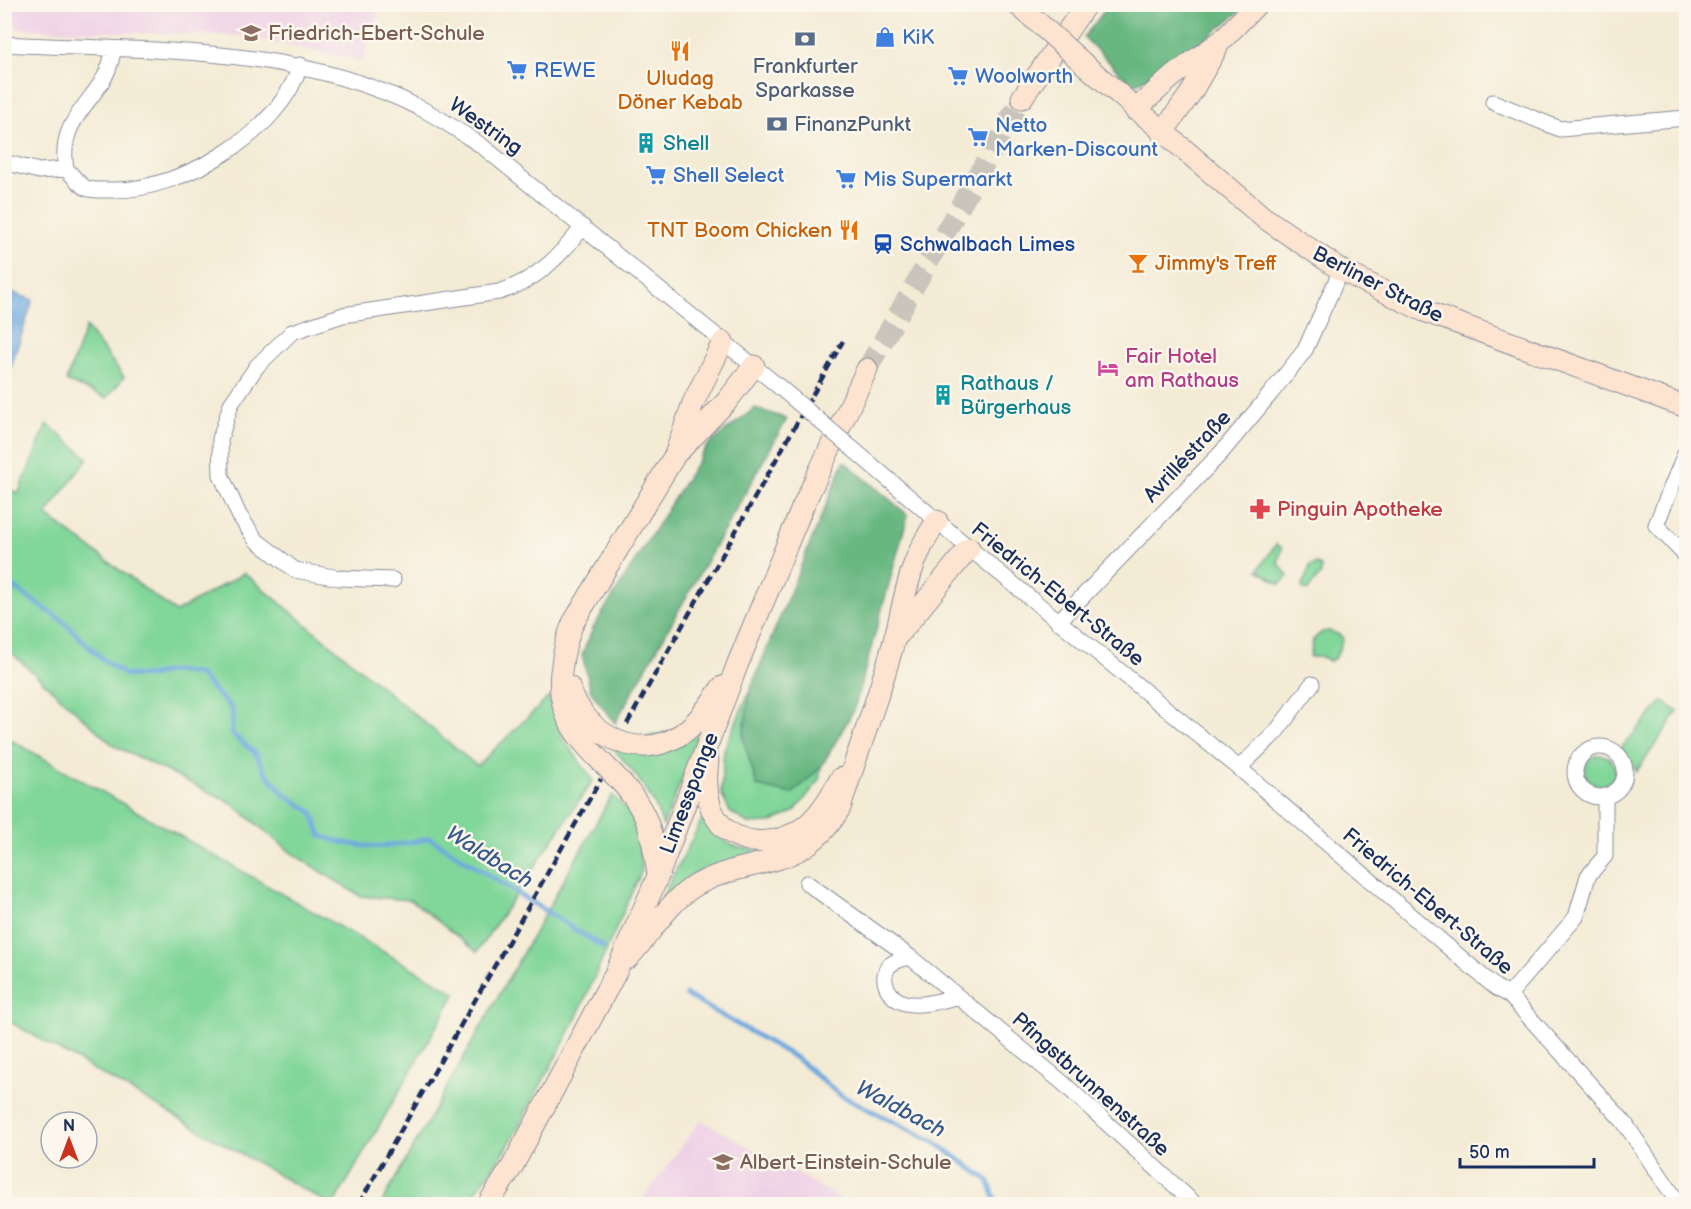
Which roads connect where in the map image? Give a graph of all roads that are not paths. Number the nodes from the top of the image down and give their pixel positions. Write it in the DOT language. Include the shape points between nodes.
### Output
graph roads {
  1 [pos="1086,4"];
  2 [pos="1257,4"];
  3 [pos="1025,11"];
  4 [pos="1221,41"];
  5 [pos="4,44"];
  6 [pos="113,49"];
  7 [pos="300,65"];
  8 [pos="1022,98"];
  9 [pos="1493,102"];
  10 [pos="1135,110"];
  11 [pos="1686,118"];
  12 [pos="1162,133"];
  13 [pos="4,162"];
  14 [pos="66,170"];
  15 [pos="583,227"];
  16 [pos="1341,270"];
  17 [pos="723,342"];
  18 [pos="754,366"];
  19 [pos="867,369"];
  20 [pos="1686,407"];
  21 [pos="854,450"];
  22 [pos="1686,451"];
  23 [pos="675,455"];
  24 [pos="937,521"];
  25 [pos="969,548"];
  26 [pos="1686,556"];
  27 [pos="393,580"];
  28 [pos="1058,622"];
  29 [pos="894,642"];
  30 [pos="563,660"];
  31 [pos="738,663"];
  32 [pos="1312,684"];
  33 [pos="712,734"];
  34 [pos="861,744"];
  35 [pos="1239,768"];
  36 [pos="1605,797"];
  37 [pos="658,876"];
  38 [pos="807,883"];
  39 [pos="910,957"];
  40 [pos="616,972"];
  41 [pos="1509,995"];
  42 [pos="957,997"];
  43 [pos="1674,1202"];
  44 [pos="488,1204"];
  45 [pos="1195,1204"];
  1 -- 8 [label="main road"];
  2 -- 4 [label="main road"];
  3 -- 10 [label="main road, Berliner Straße, bridge"];
  4 -- 10 [label="main road"];
  4 -- 12 [label="main road"];
  5 -- 6 [label="street, Westring"];
  6 -- 7 [label="street, Westring" via="205,52"];
  6 -- 14 [label="street" via="103,81 69,128 63,147"];
  7 -- 14 [label="street" via="289,93 254,130 231,150 193,171 154,186 108,190 86,188"];
  7 -- 15 [label="street, Westring" via="393,95 447,123"];
  9 -- 11 [label="street" via="1560,129"];
  10 -- 12 [label="main road, Berliner Straße"];
  12 -- 16 [label="main road, Berliner Straße" via="1285,234"];
  13 -- 14 [label="street" via="39,171"];
  15 -- 17 [label="street, Westring"];
  15 -- 27 [label="street" via="559,256 520,286 343,315 292,332 257,366 231,404 220,439 221,475 239,515 256,540 295,570 339,578"];
  16 -- 20 [label="main road, Berliner Straße" via="1424,311"];
  16 -- 28 [label="street, Avrilléstraße" via="1305,350 1221,453"];
  17 -- 18 [label="street, Westring"];
  17 -- 23 [label="main road" via="693,403"];
  18 -- 21 [label="street, Westring, bridge"];
  18 -- 23 [label="main road" via="727,401"];
  19 -- 31 [label="main road, Limesspange" via="803,506"];
  21 -- 24 [label="street, Friedrich-Ebert-Straße"];
  22 -- 26 [label="street" via="1656,525"];
  23 -- 30 [label="main road" via="573,623"];
  24 -- 25 [label="street, Friedrich-Ebert-Straße"];
  24 -- 29 [label="main road" via="917,552"];
  25 -- 28 [label="street, Friedrich-Ebert-Straße"];
  25 -- 29 [label="main road"];
  28 -- 35 [label="street, Friedrich-Ebert-Straße"];
  29 -- 34 [label="main road"];
  30 -- 31 [label="main road" via="575,706 587,721 601,733 642,746 668,741 696,722"];
  30 -- 37 [label="main road" via="560,688 568,721 626,787 645,818"];
  31 -- 33 [label="main road, Limesspange"];
  32 -- 35 [label="street" via="1276,732"];
  33 -- 34 [label="main road" via="708,795 712,811 730,832 767,843 785,838 808,824 824,806"];
  33 -- 37 [label="main road, Limesspange"];
  34 -- 40 [label="main road" via="830,826 808,846 784,858 713,878 690,889"];
  35 -- 41 [label="street, Friedrich-Ebert-Straße" via="1367,880"];
  36 -- 41 [label="street, Friedrich-Ebert-Straße" via="1605,856 1588,876 1576,917"];
  37 -- 40 [label="main road, Limesspange"];
  38 -- 39 [label="street, Pfingstbrunnenstraße"];
  39 -- 42 [label="street, Pfingstbrunnenstraße"];
  39 -- 42 [label="street" via="889,967 886,987 893,996 904,1003 919,1004"];
  40 -- 44 [label="main road, Limesspange" via="512,1167"];
  41 -- 43 [label="street, Friedrich-Ebert-Straße" via="1624,1122"];
  42 -- 45 [label="street, Pfingstbrunnenstraße" via="1063,1083"];
}
